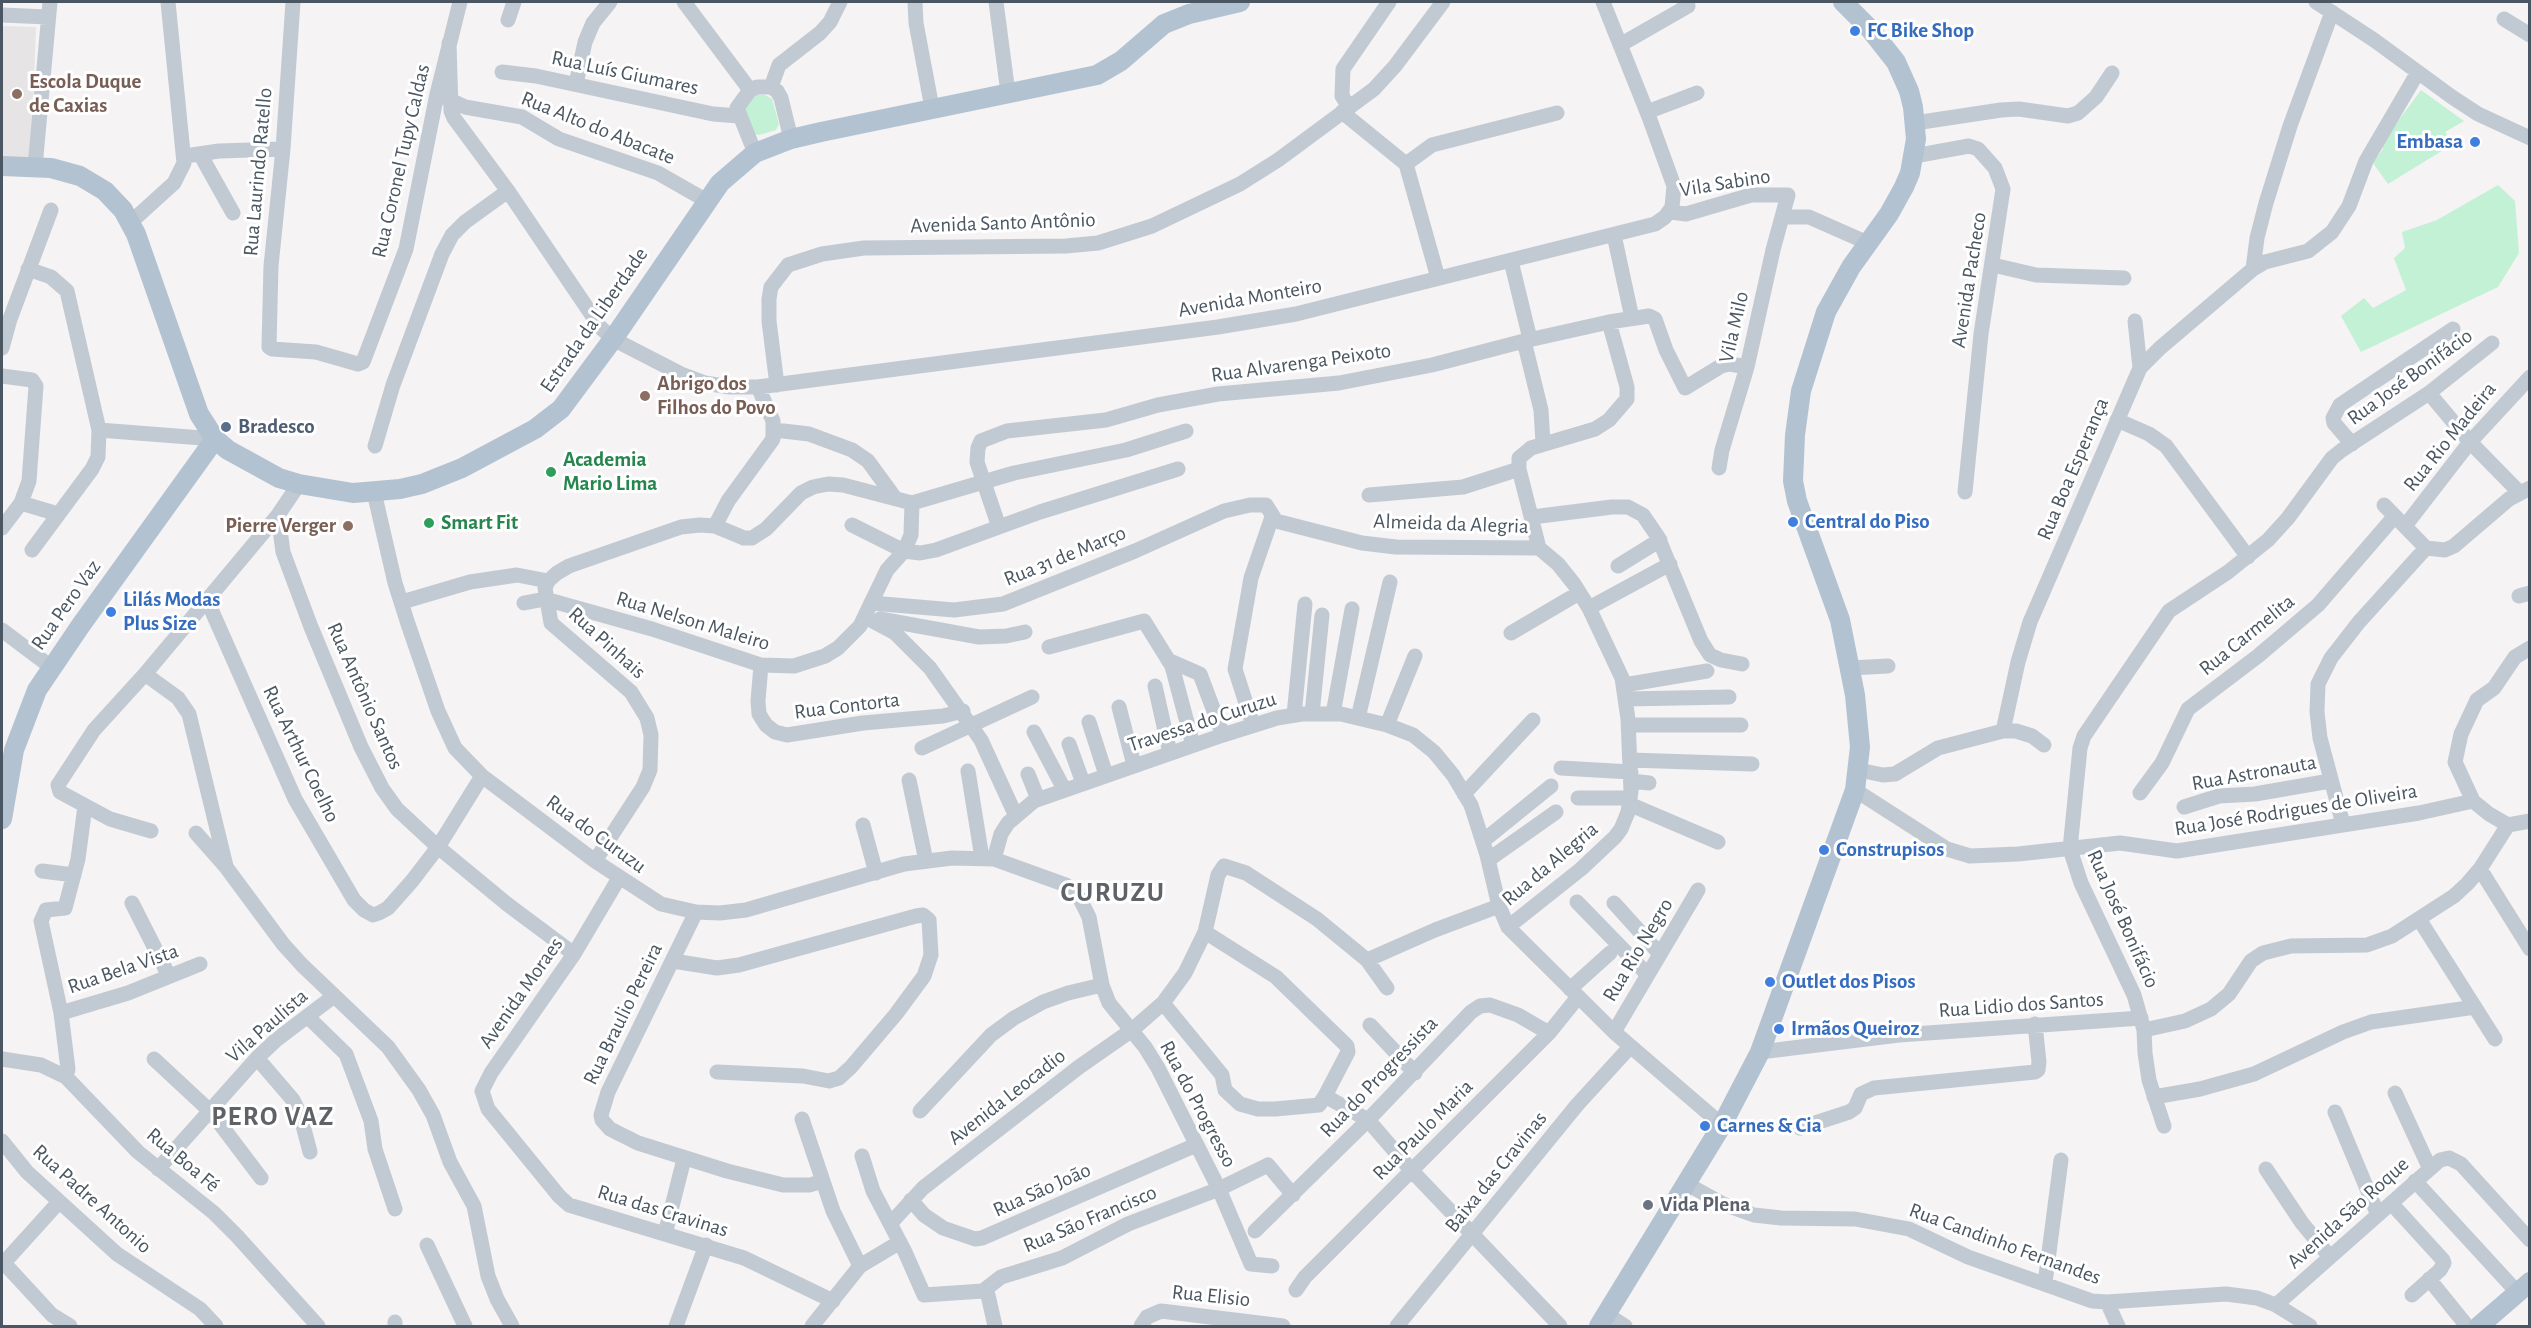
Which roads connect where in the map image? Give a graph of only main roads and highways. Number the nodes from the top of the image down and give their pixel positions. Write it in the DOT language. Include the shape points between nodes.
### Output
graph roads {
  1 [pos="1240,2"];
  2 [pos="1843,2"];
  3 [pos="2,166"];
  4 [pos="215,439"];
  5 [pos="3,789"];
  6 [pos="2,819"];
  7 [pos="2524,1287"];
  8 [pos="1603,1320"];
  9 [pos="2479,1326"];
  1 -- 4 [label="main road, Estrada da Liberdade" via="1164,24 1121,61 1097,75 791,139 755,153 720,183 561,409 535,429 442,477 400,489 352,493 299,484 256,466"];
  2 -- 8 [label="main road" via="1870,28 1896,62 1909,91 1915,123 1914,156 1897,201 1836,291 1820,327 1801,391 1795,435 1793,481 1797,501 1840,620 1850,668 1859,729 1856,790 1760,1052 1722,1125"];
  3 -- 4 [label="main road, Estrada da Liberdade" via="66,171 94,184 114,200 131,222 192,398"];
  4 -- 5 [label="main road, Rua Pero Vaz" via="37,690"];
  5 -- 6 [label="main road, Rua Pero Vaz"];
  7 -- 9 [label="main road"];
}
